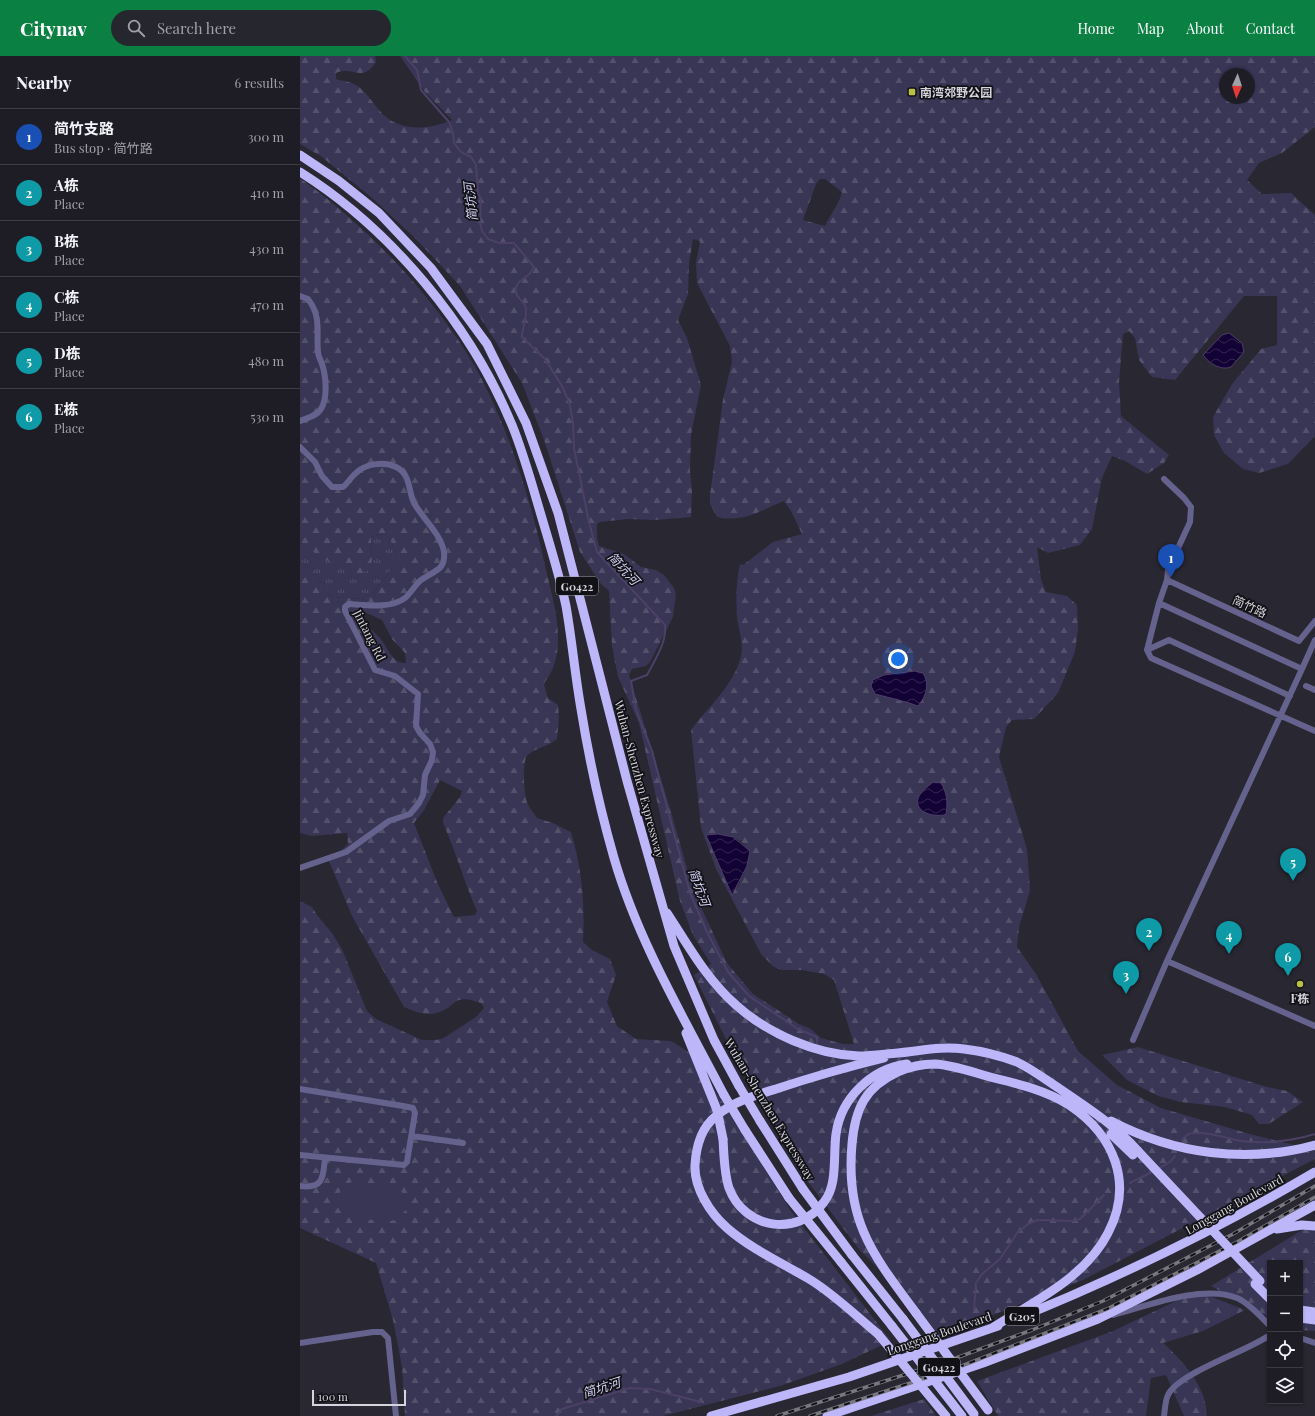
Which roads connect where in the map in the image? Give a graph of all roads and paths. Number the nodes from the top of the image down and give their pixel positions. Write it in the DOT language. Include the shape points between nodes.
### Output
graph roads {
  1 [pos="300,155"];
  2 [pos="300,172"];
  3 [pos="300,296"];
  4 [pos="300,421"];
  5 [pos="300,447"];
  6 [pos="1164,479"];
  7 [pos="1167,580"];
  8 [pos="1159,603"];
  9 [pos="1315,621"];
  10 [pos="1315,640"];
  11 [pos="1147,650"];
  12 [pos="1312,653"];
  13 [pos="1302,669"];
  14 [pos="1301,684"];
  15 [pos="1315,690"];
  16 [pos="1290,696"];
  17 [pos="1278,716"];
  18 [pos="1315,731"];
  19 [pos="300,868"];
  20 [pos="662,906"];
  21 [pos="1167,961"];
  22 [pos="676,1005"];
  23 [pos="1315,1026"];
  24 [pos="1133,1040"];
  25 [pos="900,1053"];
  26 [pos="936,1064"];
  27 [pos="300,1089"];
  28 [pos="1069,1106"];
  29 [pos="1091,1110"];
  30 [pos="412,1136"];
  31 [pos="463,1143"];
  32 [pos="1315,1145"];
  33 [pos="1136,1153"];
  34 [pos="300,1155"];
  35 [pos="325,1158"];
  36 [pos="1315,1172"];
  37 [pos="300,1186"];
  38 [pos="1315,1205"];
  39 [pos="1315,1226"];
  40 [pos="1268,1231"];
  41 [pos="1258,1282"];
  42 [pos="1267,1288"];
  43 [pos="1267,1296"];
  44 [pos="1303,1310"];
  45 [pos="1315,1312"];
  46 [pos="1303,1318"];
  47 [pos="1098,1319"];
  48 [pos="1315,1320"];
  49 [pos="1267,1323"];
  50 [pos="992,1328"];
  51 [pos="1267,1336"];
  52 [pos="1315,1337"];
  53 [pos="1303,1338"];
  54 [pos="300,1342"];
  55 [pos="1315,1343"];
  56 [pos="990,1413"];
  57 [pos="975,1415"];
  58 [pos="396,1416"];
  59 [pos="711,1416"];
  60 [pos="827,1416"];
  61 [pos="946,1416"];
  62 [pos="962,1416"];
  63 [pos="1164,1416"];
  1 -- 20 [label="highway, Wuhan-Shenzhen Expressway / G0422" via="379,213 431,268 487,344 526,423 558,513"];
  2 -- 22 [label="highway, G0422" via="382,235 440,302 466,339 512,426 535,493 566,605 588,751 615,861 642,935"];
  3 -- 4 [label="street" via="308,299 315,312 319,330 318,352 325,389 321,409"];
  5 -- 19 [label="street, Jintang Rd" via="312,458 332,487 343,486 359,470 369,466 389,465 399,470 408,481 414,502 439,540 444,558 438,571 420,581 402,600 386,604 349,604 345,607 375,670 396,676 418,694 416,726 430,744 432,752 419,804 406,816 389,821 350,850"];
  6 -- 7 [label="street" via="1191,507 1190,522 1168,570"];
  7 -- 8 [label="street"];
  7 -- 9 [label="street, 简竹路" via="1299,641"];
  8 -- 11 [label="street"];
  8 -- 13 [label="street"];
  10 -- 12 [label="street"];
  11 -- 16 [label="street" via="1170,640"];
  11 -- 17 [label="street" via="1151,658"];
  12 -- 13 [label="street"];
  13 -- 14 [label="street"];
  14 -- 15 [label="street"];
  14 -- 16 [label="street"];
  16 -- 17 [label="street"];
  17 -- 18 [label="street"];
  17 -- 21 [label="street"];
  20 -- 25 [label="highway" via="713,981 736,1005 765,1026 793,1040 826,1051 858,1056"];
  20 -- 57 [label="highway, Wuhan-Shenzhen Expressway / G0422, bridge" via="674,946 714,1040 760,1121 803,1189"];
  21 -- 23 [label="street"];
  21 -- 24 [label="street"];
  22 -- 26 [label="highway, bridge" via="718,1110 729,1188 737,1202 750,1214 776,1226 793,1224 816,1212 826,1201 830,1189 839,1119 854,1093 881,1073 894,1067"];
  22 -- 62 [label="highway, G0422, bridge" via="724,1095 789,1198"];
  25 -- 29 [label="highway" via="942,1047 997,1056 1030,1069"];
  25 -- 61 [label="highway, bridge" via="832,1070 728,1107 714,1117 705,1129 697,1146 695,1169 702,1193 714,1214 727,1228 811,1280 878,1334"];
  26 -- 28 [label="highway" via="1021,1085"];
  26 -- 56 [label="highway, bridge" via="906,1068 884,1078 870,1090 853,1129 850,1161 852,1191 858,1219 870,1249"];
  27 -- 30 [label="street" via="412,1108"];
  28 -- 33 [label="highway" via="1100,1124"];
  28 -- 50 [label="highway" via="1105,1139 1113,1155 1121,1188 1114,1220 1097,1250 1080,1268"];
  29 -- 32 [label="highway" via="1132,1132 1186,1150 1257,1155"];
  29 -- 33 [label="highway" via="1112,1127"];
  30 -- 31 [label="street"];
  30 -- 35 [label="street" via="407,1162 404,1165"];
  33 -- 41 [label="highway, bridge"];
  34 -- 35 [label="street"];
  35 -- 37 [label="street" via="322,1179 318,1184 310,1187"];
  36 -- 50 [label="highway, Longgang Boulevard / G205" via="1187,1243 1085,1291"];
  38 -- 40 [label="highway, G205"];
  39 -- 40 [label="highway"];
  40 -- 47 [label="highway, G205" via="1154,1293"];
  41 -- 42 [label="highway"];
  41 -- 43 [label="highway"];
  44 -- 45 [label="highway"];
  46 -- 48 [label="highway"];
  47 -- 49 [label="street" via="1175,1299 1214,1292 1238,1298"];
  47 -- 60 [label="highway, G205" via="990,1360"];
  50 -- 59 [label="highway, Longgang Boulevard / G205" via="849,1377"];
  51 -- 63 [label="street" via="1198,1371 1176,1385 1168,1395"];
  52 -- 53 [label="street"];
  53 -- 55 [label="street"];
  54 -- 58 [label="street" via="382,1332 388,1338"];
}
